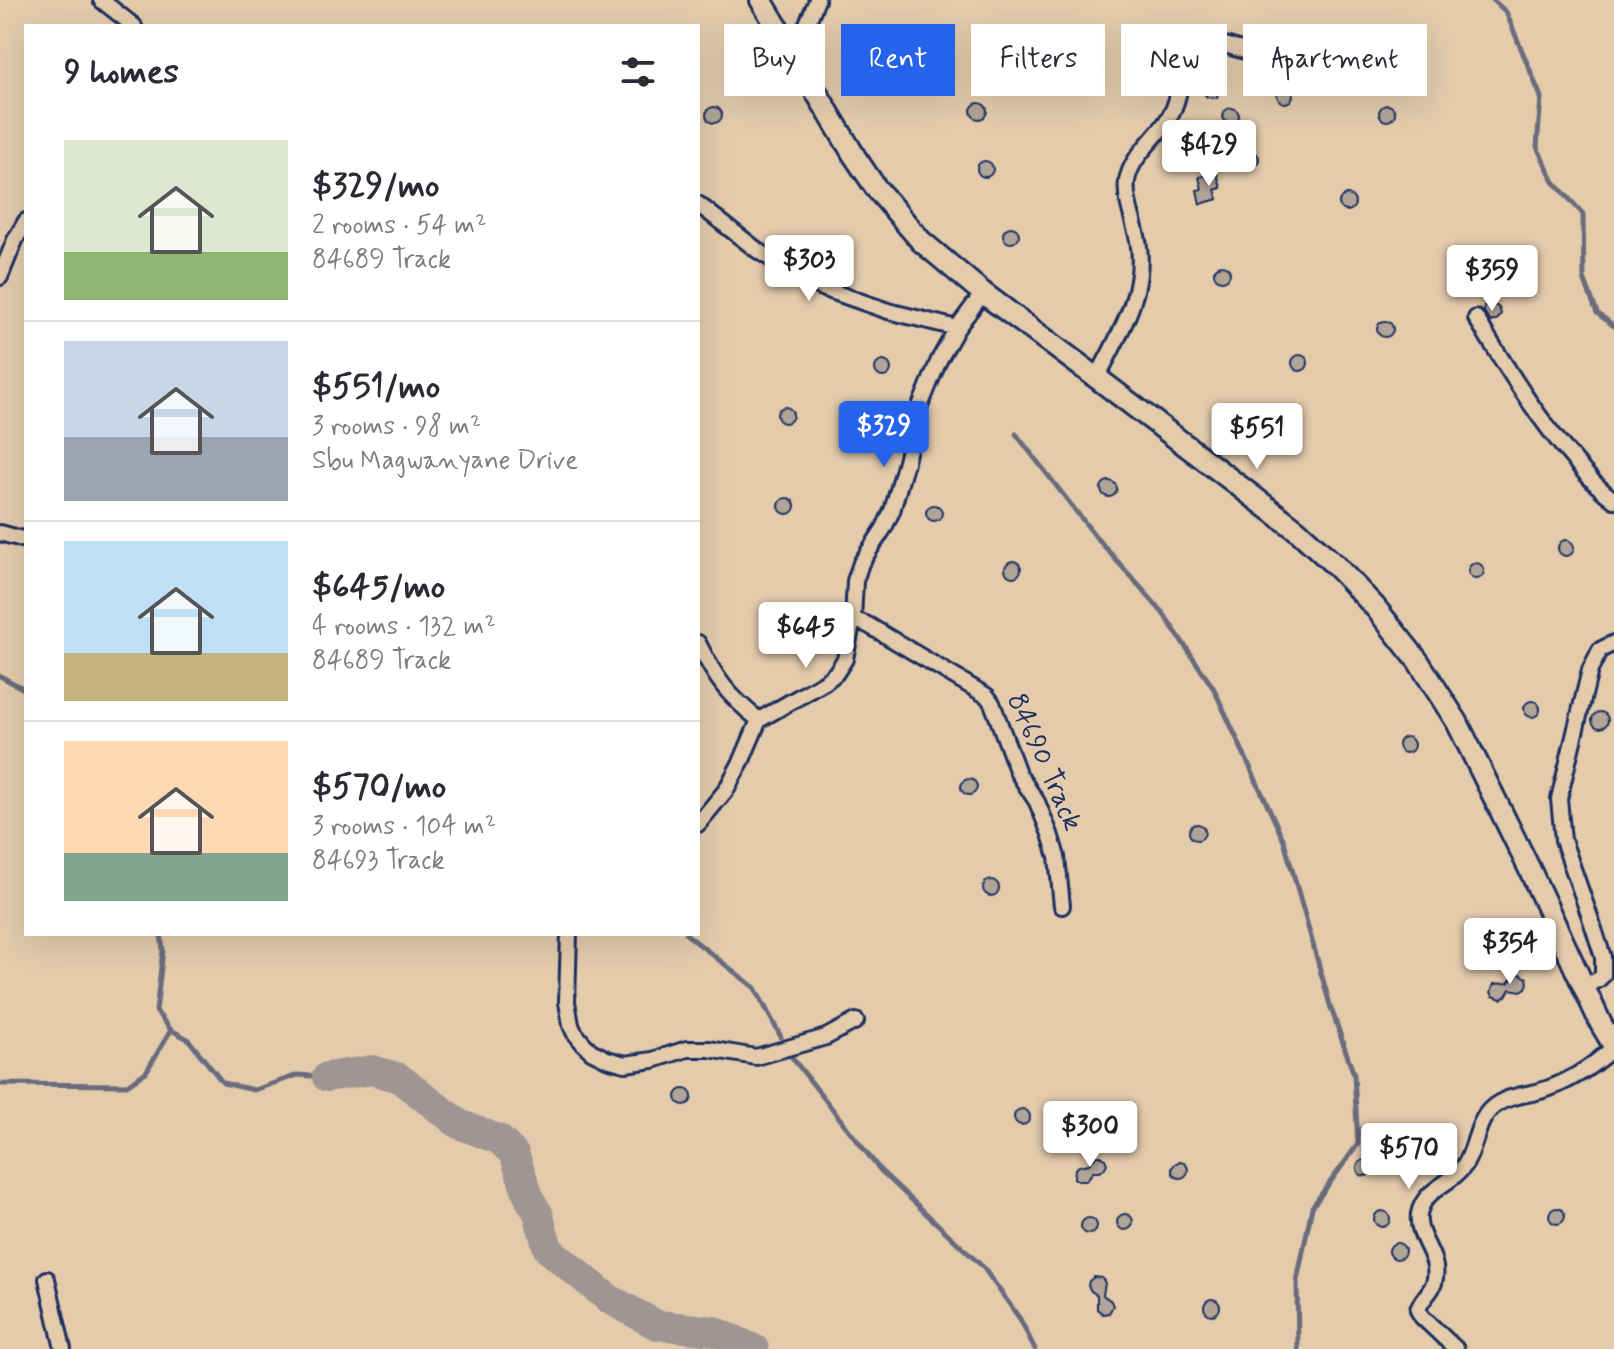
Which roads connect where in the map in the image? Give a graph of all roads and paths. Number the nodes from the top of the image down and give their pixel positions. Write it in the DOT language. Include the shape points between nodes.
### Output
graph roads {
  1 [pos="101,0"];
  2 [pos="761,0"];
  3 [pos="817,0"];
  4 [pos="131,24"];
  5 [pos="775,24"];
  6 [pos="807,24"];
  7 [pos="1243,50"];
  8 [pos="819,96"];
  9 [pos="700,206"];
  10 [pos="24,224"];
  11 [pos="0,277"];
  12 [pos="983,293"];
  13 [pos="1476,318"];
  14 [pos="957,328"];
  15 [pos="1097,378"];
  16 [pos="1614,500"];
  17 [pos="0,533"];
  18 [pos="24,539"];
  19 [pos="853,619"];
  20 [pos="1614,643"];
  21 [pos="700,647"];
  22 [pos="759,720"];
  23 [pos="700,822"];
  24 [pos="1062,906"];
  25 [pos="569,936"];
  26 [pos="1609,964"];
  27 [pos="1583,985"];
  28 [pos="856,1021"];
  29 [pos="1614,1047"];
  30 [pos="47,1279"];
  31 [pos="63,1349"];
  32 [pos="1456,1349"];
  1 -- 4 [label="street"];
  2 -- 5 [label="main road"];
  3 -- 6 [label="street"];
  7 -- 15 [label="street" via="1194,44 1171,116 1135,161 1127,179 1127,198 1139,245 1135,297"];
  8 -- 12 [label="main road" via="876,188 921,241"];
  9 -- 14 [label="street" via="757,250 822,288"];
  10 -- 11 [label="street"];
  12 -- 14 [label="street"];
  12 -- 15 [label="main road"];
  13 -- 16 [label="street" via="1556,440"];
  14 -- 19 [label="street" via="916,416 892,511 861,563"];
  15 -- 27 [label="main road" via="1297,530 1398,635 1465,735"];
  17 -- 18 [label="street"];
  19 -- 22 [label="street" via="845,659 836,673"];
  19 -- 24 [label="street, 84690 Track" via="987,696 1050,834"];
  20 -- 26 [label="street" via="1600,650 1590,670 1559,799 1563,840"];
  21 -- 22 [label="street" via="727,692"];
  22 -- 23 [label="street" via="726,790"];
  25 -- 28 [label="street" via="571,1025 591,1051 607,1059 625,1064 687,1049 756,1057 815,1041"];
  26 -- 27 [label="street" via="1598,980"];
  27 -- 29 [label="main road"];
  29 -- 32 [label="street" via="1580,1074 1492,1107 1463,1169 1421,1207 1419,1230 1436,1273 1418,1307"];
  30 -- 31 [label="street"];
}
